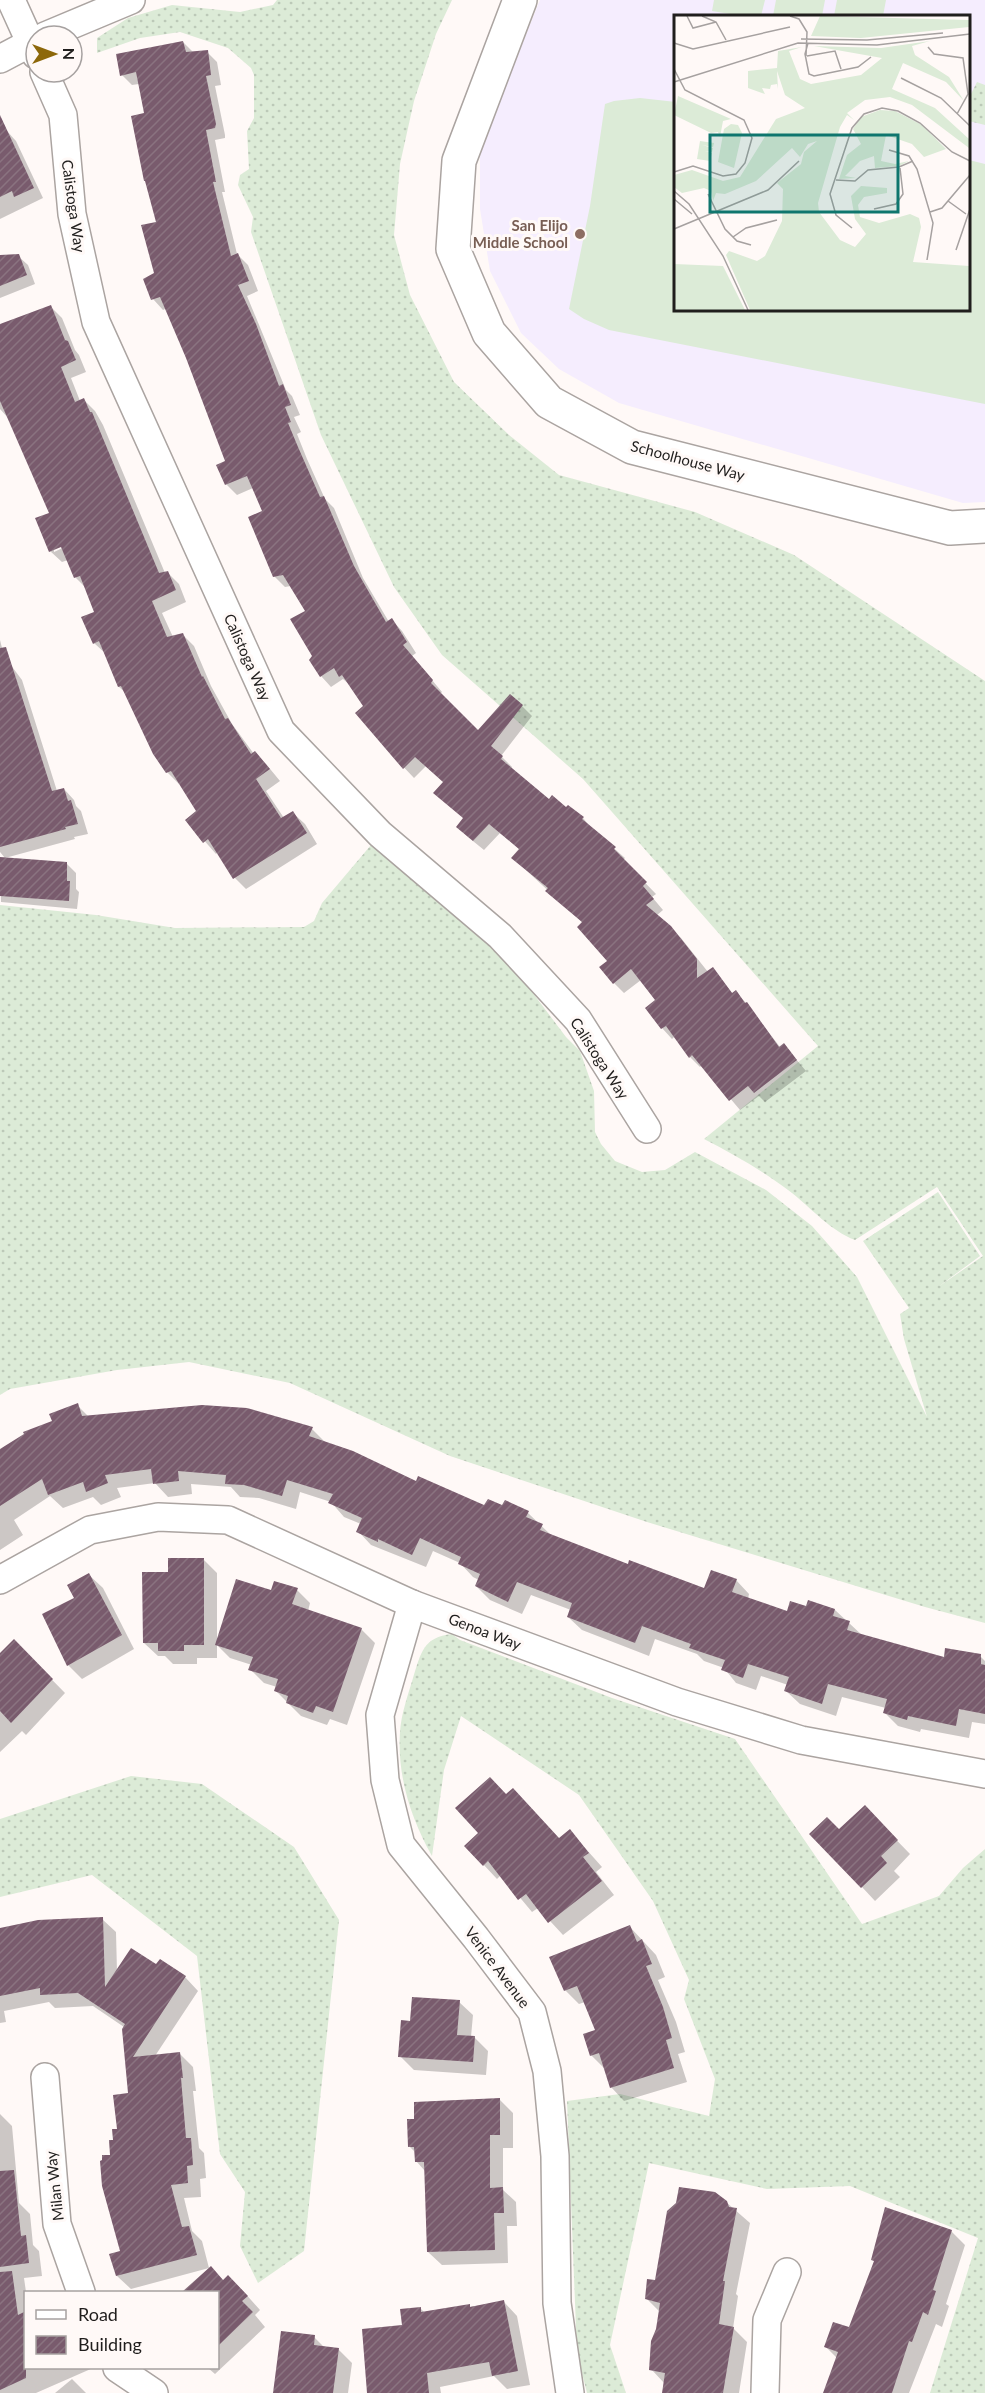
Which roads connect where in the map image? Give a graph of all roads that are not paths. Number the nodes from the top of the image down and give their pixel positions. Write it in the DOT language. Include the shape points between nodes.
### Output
graph roads {
  1 [pos="11,0"];
  2 [pos="131,0"];
  3 [pos="520,0"];
  4 [pos="26,24"];
  5 [pos="79,24"];
  6 [pos="24,49"];
  7 [pos="0,59"];
  8 [pos="49,84"];
  9 [pos="985,526"];
  10 [pos="647,1129"];
  11 [pos="0,1580"];
  12 [pos="412,1604"];
  13 [pos="985,1774"];
  14 [pos="45,2076"];
  15 [pos="787,2272"];
  16 [pos="81,2291"];
  17 [pos="120,2369"];
  18 [pos="154,2393"];
  19 [pos="570,2393"];
  20 [pos="765,2393"];
  1 -- 4 [label="street"];
  2 -- 5 [label="street"];
  3 -- 9 [label="street, Schoolhouse Way" via="459,161 453,249 489,333 549,402 632,447 950,528"];
  6 -- 7 [label="street"];
  8 -- 10 [label="street, Calistoga Way" via="63,115 72,214 96,322 281,731 380,834 500,936 578,1020"];
  11 -- 12 [label="street, Genoa Way" via="90,1530 158,1517 228,1520"];
  12 -- 13 [label="street, Genoa Way" via="666,1698 801,1740"];
  12 -- 19 [label="street, Venice Avenue" via="380,1715 385,1780 401,1845 532,2012 547,2071 555,2156 557,2303"];
  14 -- 16 [label="street, Milan Way" via="57,2224"];
  15 -- 20 [label="street" via="767,2320"];
  17 -- 18 [label="street"];
}
